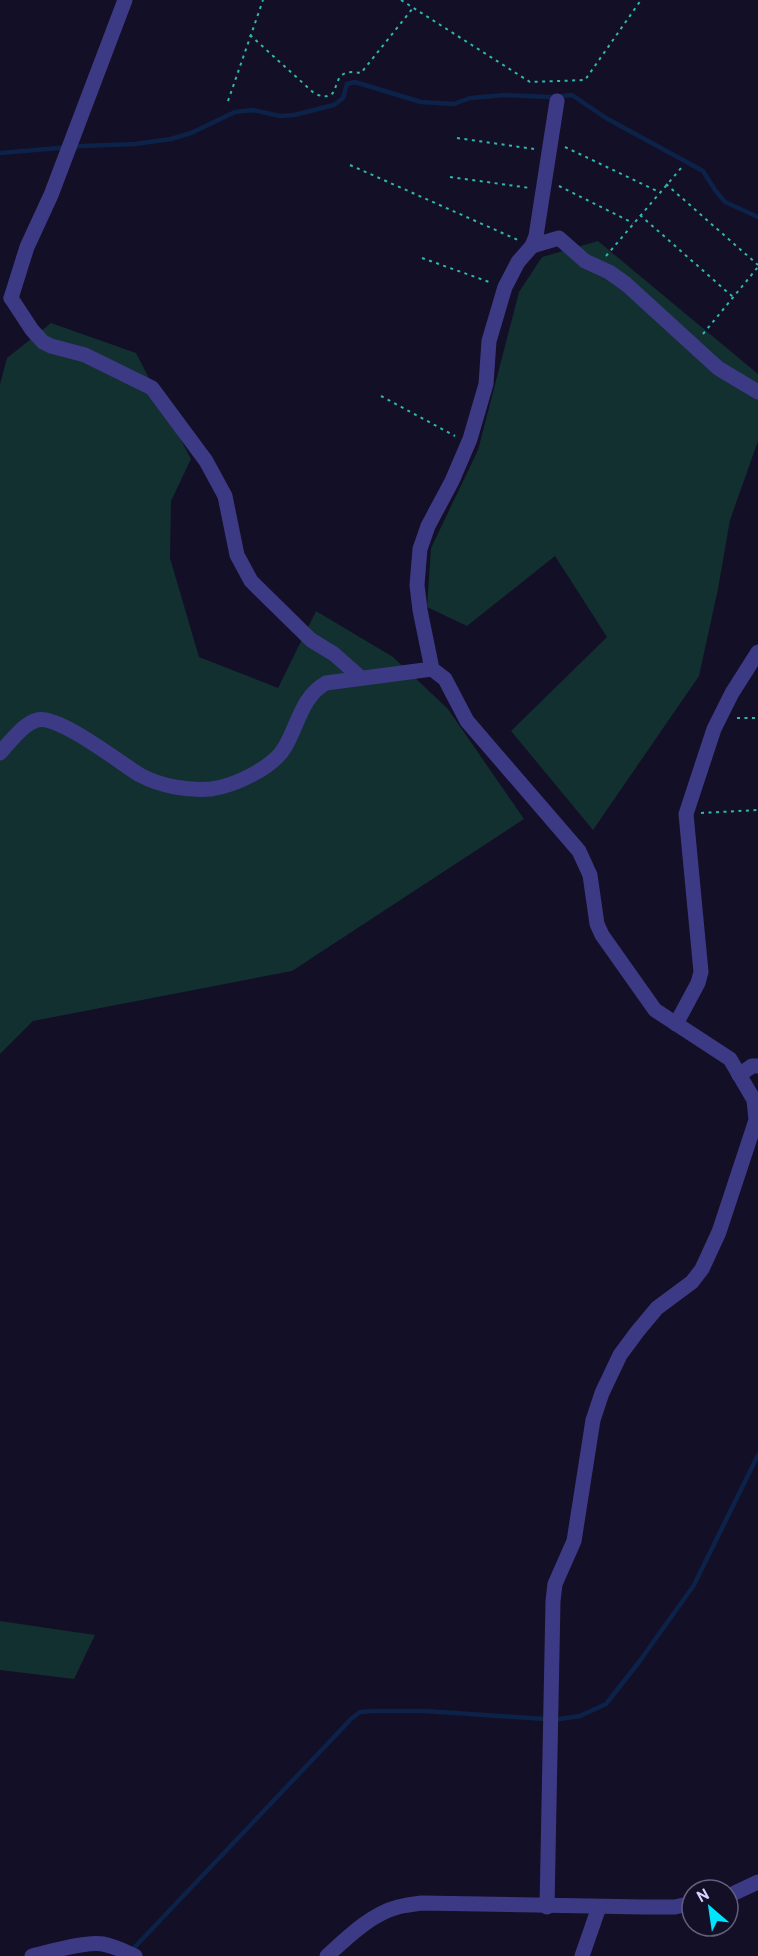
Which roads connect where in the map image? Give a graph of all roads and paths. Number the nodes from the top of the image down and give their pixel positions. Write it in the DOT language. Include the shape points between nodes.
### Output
graph roads {
  1 [pos="125,0"];
  2 [pos="263,0"];
  3 [pos="400,0"];
  4 [pos="641,0"];
  5 [pos="413,8"];
  6 [pos="250,35"];
  7 [pos="228,101"];
  8 [pos="557,101"];
  9 [pos="457,138"];
  10 [pos="551,146"];
  11 [pos="351,165"];
  12 [pos="682,167"];
  13 [pos="450,177"];
  14 [pos="666,184"];
  15 [pos="545,185"];
  16 [pos="659,192"];
  17 [pos="640,215"];
  18 [pos="633,223"];
  19 [pos="532,246"];
  20 [pos="422,258"];
  21 [pos="758,266"];
  22 [pos="596,267"];
  23 [pos="505,287"];
  24 [pos="734,297"];
  25 [pos="6,300"];
  26 [pos="694,345"];
  27 [pos="758,392"];
  28 [pos="381,396"];
  29 [pos="468,443"];
  30 [pos="758,652"];
  31 [pos="432,669"];
  32 [pos="361,678"];
  33 [pos="719,718"];
  34 [pos="758,718"];
  35 [pos="0,753"];
  36 [pos="758,810"];
  37 [pos="686,814"];
  38 [pos="676,1024"];
  39 [pos="758,1066"];
  40 [pos="740,1075"];
  41 [pos="758,1882"];
  42 [pos="740,1890"];
  43 [pos="547,1906"];
  44 [pos="680,1906"];
  45 [pos="599,1907"];
  46 [pos="32,1956"];
  47 [pos="135,1956"];
  48 [pos="327,1956"];
  49 [pos="582,1956"];
  1 -- 25 [label="street" via="51,195"];
  2 -- 6 [label="path"];
  3 -- 5 [label="path"];
  4 -- 5 [label="path" via="585,80 560,82 530,82"];
  5 -- 6 [label="path" via="361,73 342,75 335,92 322,97"];
  6 -- 7 [label="path"];
  8 -- 10 [label="street"];
  9 -- 10 [label="path"];
  10 -- 15 [label="street"];
  10 -- 16 [label="path"];
  11 -- 19 [label="path"];
  12 -- 14 [label="path"];
  13 -- 15 [label="path"];
  14 -- 16 [label="path"];
  14 -- 21 [label="path"];
  15 -- 18 [label="path"];
  15 -- 19 [label="street"];
  16 -- 17 [label="path"];
  17 -- 18 [label="path"];
  17 -- 24 [label="path"];
  18 -- 22 [label="path"];
  19 -- 22 [label="street" via="559,238"];
  19 -- 23 [label="street"];
  20 -- 23 [label="path"];
  21 -- 24 [label="path"];
  22 -- 26 [label="street" via="626,284"];
  23 -- 29 [label="street" via="489,340 486,384"];
  24 -- 26 [label="path"];
  25 -- 32 [label="street" via="43,342 85,355 152,388 206,461 225,496 237,555 251,581 311,640"];
  26 -- 27 [label="street" via="718,368"];
  28 -- 29 [label="path"];
  29 -- 31 [label="street" via="420,549 417,585"];
  30 -- 33 [label="street"];
  31 -- 32 [label="street"];
  31 -- 38 [label="street" via="445,679 467,721 579,851 590,874 602,935 655,1010"];
  32 -- 35 [label="street" via="326,683 318,688 301,711 285,749 267,766 238,782 212,789 163,784 142,776 68,728 47,719 28,724"];
  33 -- 34 [label="path"];
  33 -- 37 [label="street"];
  36 -- 37 [label="path"];
  37 -- 38 [label="street" via="701,972"];
  38 -- 40 [label="street" via="730,1059"];
  39 -- 40 [label="street"];
  40 -- 43 [label="street" via="754,1100 756,1120 719,1232 692,1282 657,1308 621,1355 593,1420 574,1541 555,1584"];
  41 -- 42 [label="street"];
  43 -- 45 [label="street"];
  43 -- 48 [label="street" via="422,1903 397,1907 378,1915"];
  44 -- 45 [label="street"];
  45 -- 49 [label="street"];
  46 -- 47 [label="street" via="100,1943"];
}
